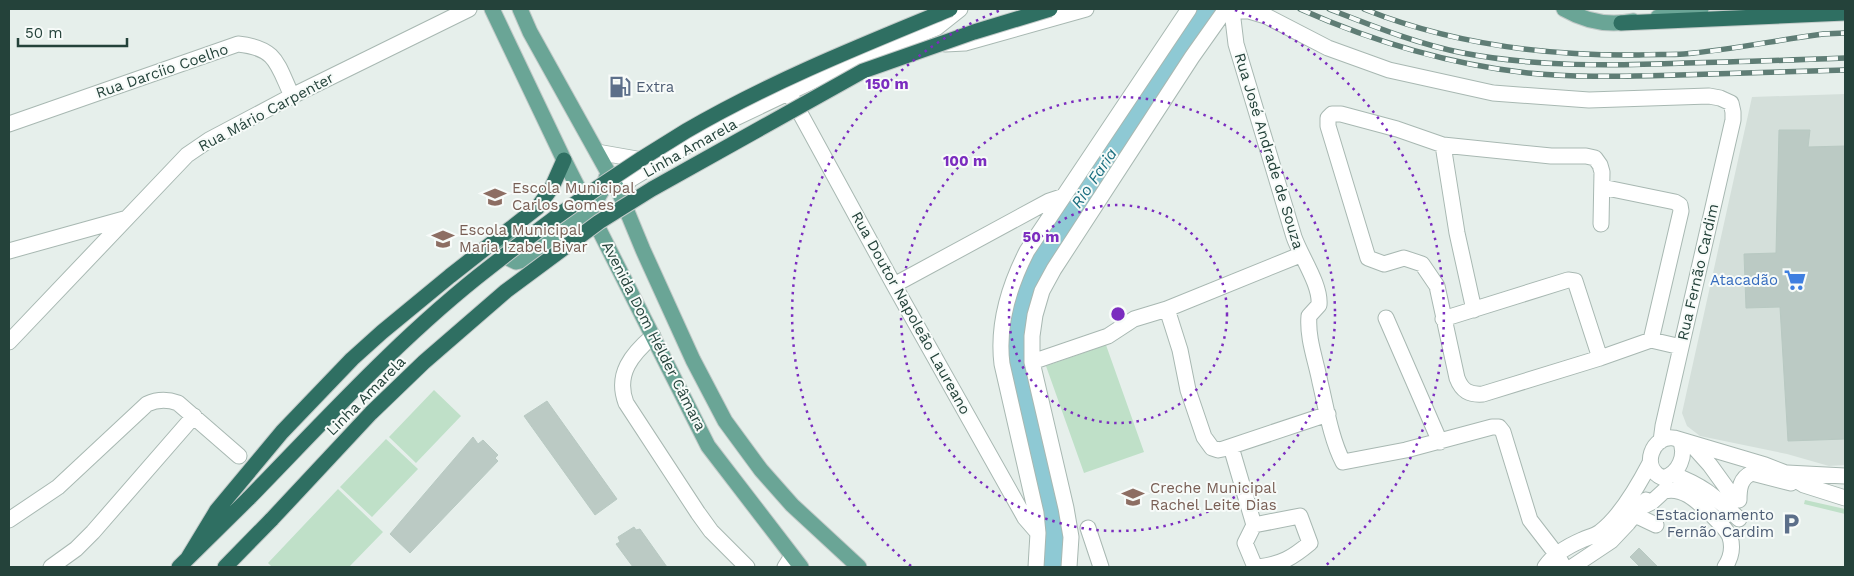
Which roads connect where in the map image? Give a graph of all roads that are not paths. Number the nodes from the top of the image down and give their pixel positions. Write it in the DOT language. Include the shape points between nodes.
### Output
graph roads {
  1 [pos="469,9"];
  2 [pos="492,9"];
  3 [pos="520,9"];
  4 [pos="950,9"];
  5 [pos="960,9"];
  6 [pos="1050,9"];
  7 [pos="1086,9"];
  8 [pos="1189,9"];
  9 [pos="1228,9"];
  10 [pos="1564,9"];
  11 [pos="1701,9"];
  12 [pos="1845,13"];
  13 [pos="1621,24"];
  14 [pos="926,32"];
  15 [pos="788,91"];
  16 [pos="292,96"];
  17 [pos="9,124"];
  18 [pos="1443,145"];
  19 [pos="597,152"];
  20 [pos="564,160"];
  21 [pos="660,161"];
  22 [pos="607,171"];
  23 [pos="1602,187"];
  24 [pos="619,192"];
  25 [pos="1064,196"];
  26 [pos="590,210"];
  27 [pos="126,219"];
  28 [pos="1601,224"];
  29 [pos="510,230"];
  30 [pos="9,251"];
  31 [pos="1300,255"];
  32 [pos="894,285"];
  33 [pos="1168,309"];
  34 [pos="1474,310"];
  35 [pos="1386,318"];
  36 [pos="1443,319"];
  37 [pos="653,336"];
  38 [pos="1651,340"];
  39 [pos="9,342"];
  40 [pos="1681,347"];
  41 [pos="1600,358"];
  42 [pos="1032,362"];
  43 [pos="1328,414"];
  44 [pos="194,416"];
  45 [pos="1661,441"];
  46 [pos="1440,442"];
  47 [pos="1686,442"];
  48 [pos="1231,446"];
  49 [pos="239,456"];
  50 [pos="1738,458"];
  51 [pos="1706,460"];
  52 [pos="1650,463"];
  53 [pos="1783,472"];
  54 [pos="1670,474"];
  55 [pos="1845,476"];
  56 [pos="1804,485"];
  57 [pos="1842,496"];
  58 [pos="1638,511"];
  59 [pos="1739,519"];
  60 [pos="9,520"];
  61 [pos="268,523"];
  62 [pos="1254,525"];
  63 [pos="1656,525"];
  64 [pos="1088,528"];
  65 [pos="1038,533"];
  66 [pos="1561,561"];
  67 [pos="183,563"];
  68 [pos="793,564"];
  69 [pos="51,567"];
  70 [pos="225,567"];
  71 [pos="235,567"];
  72 [pos="747,567"];
  73 [pos="860,567"];
  74 [pos="1036,567"];
  75 [pos="1069,567"];
  76 [pos="1101,567"];
  77 [pos="1257,567"];
  78 [pos="1545,567"];
  79 [pos="1572,567"];
  80 [pos="1725,567"];
  1 -- 16 [label="street, Rua Mário Carpenter"];
  2 -- 20 [label="main road, Avenida Dom Hélder Câmara"];
  3 -- 19 [label="main road, Avenida Dom Hélder Câmara"];
  4 -- 67 [label="highway, Linha Amarela, bridge" via="833,57 773,86 687,131 584,197 489,268 416,330"];
  5 -- 14 [label="street" via="944,23"];
  6 -- 61 [label="highway, Linha Amarela, bridge" via="863,71 599,222 506,291 424,362 371,413"];
  7 -- 14 [label="street" via="965,43 946,44"];
  8 -- 25 [label="street"];
  9 -- 31 [label="street, Rua José Andrade de Souza"];
  9 -- 40 [label="street, Rua Fernão Cardim" via="1266,16 1328,48 1390,70 1493,93 1589,100 1709,96 1731,103 1733,120"];
  9 -- 42 [label="street" via="1192,57 1054,269 1042,291 1035,315"];
  10 -- 13 [label="main road" via="1579,18"];
  11 -- 13 [label="main road"];
  12 -- 13 [label="highway"];
  14 -- 15 [label="street"];
  15 -- 21 [label="street"];
  15 -- 32 [label="street, Rua Doutor Napoleão Laureano"];
  16 -- 17 [label="street, Rua Darcíio Coelho" via="268,52 238,44"];
  16 -- 27 [label="street, Rua Mário Carpenter" via="209,140 187,156"];
  18 -- 23 [label="street" via="1595,158 1602,172"];
  18 -- 34 [label="street"];
  18 -- 36 [label="street" via="1341,114 1332,114 1328,118 1330,137 1368,258 1384,264 1404,258 1422,264 1437,286"];
  19 -- 21 [label="street"];
  19 -- 22 [label="main road, Avenida Dom Hélder Câmara"];
  20 -- 26 [label="main road, Avenida Dom Hélder Câmara"];
  20 -- 29 [label="highway" via="546,197"];
  21 -- 24 [label="street"];
  22 -- 24 [label="main road, Avenida Dom Hélder Câmara"];
  22 -- 26 [label="main road" via="605,186"];
  23 -- 28 [label="street"];
  23 -- 38 [label="street" via="1680,205"];
  24 -- 73 [label="main road, Avenida Dom Hélder Câmara" via="693,360 725,421 760,470 792,505"];
  25 -- 32 [label="street" via="1049,201"];
  25 -- 65 [label="street" via="1015,275 1007,299 1000,349"];
  26 -- 29 [label="main road" via="525,260 516,262 508,258 504,241"];
  26 -- 37 [label="main road, Avenida Dom Hélder Câmara"];
  27 -- 30 [label="street"];
  27 -- 39 [label="street, Rua Mário Carpenter"];
  29 -- 67 [label="highway" via="352,359 282,432 217,510"];
  31 -- 33 [label="street"];
  31 -- 43 [label="street, Rua José Andrade de Souza" via="1317,287 1319,304 1309,316 1311,340"];
  32 -- 65 [label="street, Rua Doutor Napoleão Laureano" via="1025,518"];
  33 -- 42 [label="street" via="1134,320 1108,336"];
  33 -- 48 [label="street" via="1188,390 1204,437 1212,448 1218,450"];
  34 -- 36 [label="street"];
  34 -- 41 [label="street" via="1568,280 1575,282"];
  35 -- 46 [label="street"];
  36 -- 41 [label="street" via="1460,385 1474,395"];
  37 -- 68 [label="main road, Avenida Dom Hélder Câmara" via="708,446"];
  37 -- 72 [label="street" via="629,362 622,380 626,403 698,513"];
  38 -- 40 [label="street"];
  38 -- 41 [label="street"];
  40 -- 45 [label="street, Rua Fernão Cardim"];
  42 -- 75 [label="street" via="1066,508 1071,537"];
  43 -- 46 [label="street" via="1342,462"];
  43 -- 48 [label="street"];
  44 -- 49 [label="street"];
  44 -- 60 [label="street" via="170,400 147,404 58,487"];
  44 -- 69 [label="street" via="93,532"];
  45 -- 47 [label="street" via="1670,437"];
  45 -- 52 [label="street" via="1653,451"];
  46 -- 66 [label="street" via="1499,427 1530,520"];
  47 -- 50 [label="street"];
  47 -- 51 [label="street"];
  47 -- 54 [label="street" via="1680,464"];
  48 -- 62 [label="street"];
  50 -- 51 [label="street"];
  50 -- 53 [label="street"];
  51 -- 54 [label="street"];
  51 -- 56 [label="street" via="1739,500 1742,482 1752,473"];
  52 -- 54 [label="street" via="1657,475"];
  52 -- 66 [label="street" via="1622,508 1599,533 1569,546"];
  53 -- 55 [label="street"];
  53 -- 56 [label="street"];
  54 -- 58 [label="street"];
  54 -- 59 [label="street" via="1704,488"];
  56 -- 57 [label="street"];
  58 -- 63 [label="street"];
  58 -- 79 [label="street" via="1611,542"];
  58 -- 80 [label="street" via="1664,491 1690,496 1725,527 1730,536 1731,554"];
  61 -- 70 [label="highway, Linha Amarela"];
  61 -- 71 [label="highway"];
  62 -- 77 [label="street" via="1246,543"];
  62 -- 77 [label="street" via="1300,516 1310,543 1277,565"];
  64 -- 76 [label="street"];
  65 -- 74 [label="street"];
  66 -- 78 [label="street"];
}
